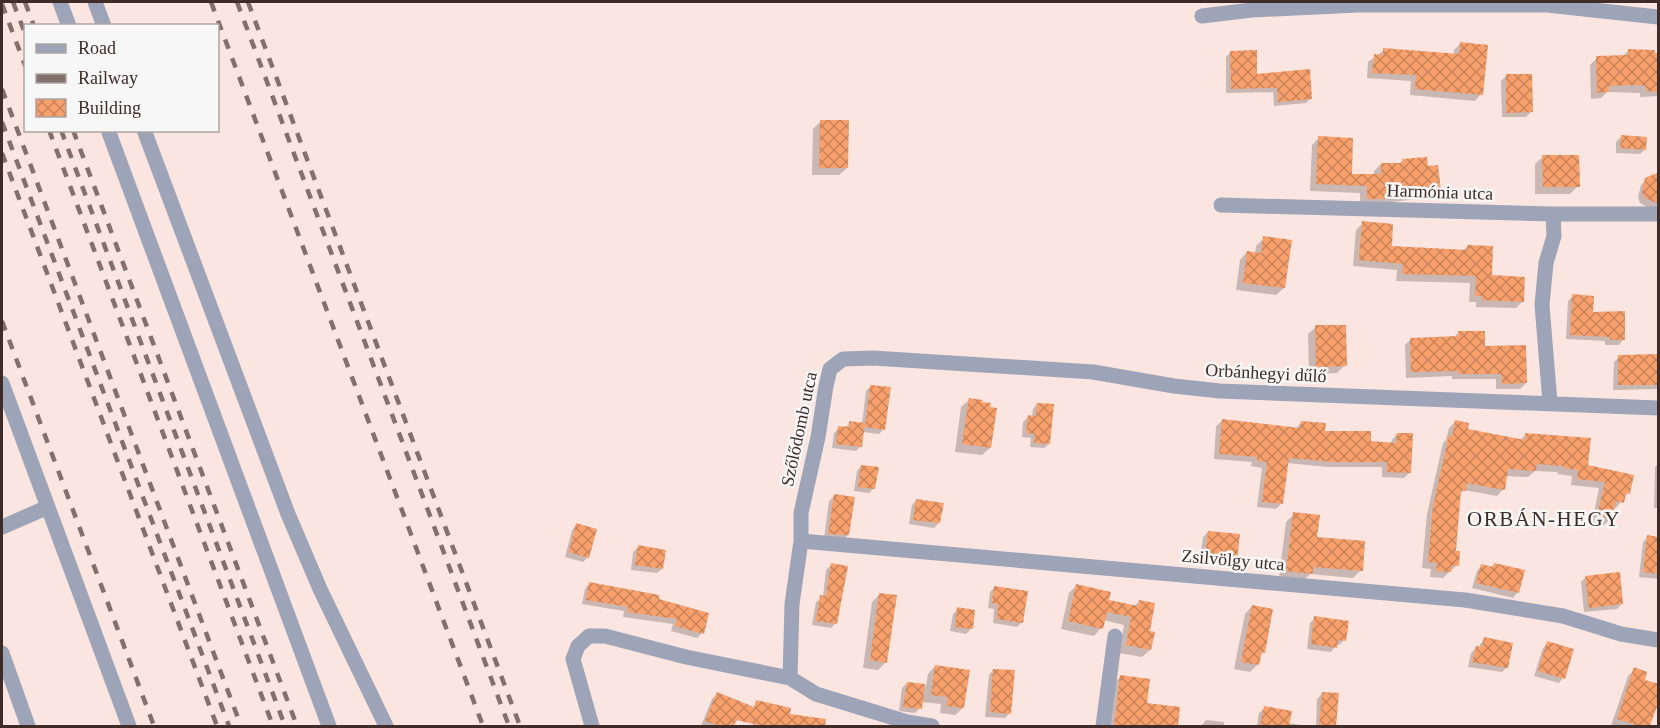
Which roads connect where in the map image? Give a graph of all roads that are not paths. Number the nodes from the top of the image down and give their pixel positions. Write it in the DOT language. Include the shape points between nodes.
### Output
graph roads {
  1 [pos="60,2"];
  2 [pos="95,2"];
  3 [pos="1202,16"];
  4 [pos="1659,16"];
  5 [pos="68,24"];
  6 [pos="103,24"];
  7 [pos="109,132"];
  8 [pos="145,132"];
  9 [pos="1221,205"];
  10 [pos="1553,214"];
  11 [pos="1659,214"];
  12 [pos="873,358"];
  13 [pos="2,383"];
  14 [pos="1550,403"];
  15 [pos="1659,408"];
  16 [pos="48,507"];
  17 [pos="2,527"];
  18 [pos="801,541"];
  19 [pos="1115,636"];
  20 [pos="1659,640"];
  21 [pos="2,653"];
  22 [pos="790,678"];
  23 [pos="28,726"];
  24 [pos="129,726"];
  25 [pos="329,726"];
  26 [pos="386,726"];
  27 [pos="592,726"];
  28 [pos="932,726"];
  29 [pos="1102,726"];
  1 -- 5 [label="street"];
  2 -- 6 [label="street"];
  3 -- 4 [label="street" via="1359,5 1547,5"];
  7 -- 25 [label="street"];
  8 -- 26 [label="street" via="288,514"];
  9 -- 10 [label="street, Harmónia utca"];
  10 -- 11 [label="street, Harmónia utca"];
  10 -- 14 [label="street" via="1554,236 1545,263 1542,305"];
  12 -- 14 [label="street, Orbánhegyi dűlő" via="1093,372 1220,391"];
  12 -- 18 [label="street, Szőlődomb utca" via="843,359 830,369 801,513"];
  13 -- 16 [label="street"];
  14 -- 15 [label="street, Orbánhegyi dűlő"];
  16 -- 17 [label="street"];
  16 -- 24 [label="street"];
  18 -- 20 [label="street, Zsilvölgy utca" via="1465,600 1563,616 1621,634"];
  18 -- 22 [label="street, Szőlődomb utca" via="792,604"];
  19 -- 29 [label="street"];
  21 -- 23 [label="street"];
  22 -- 27 [label="street" via="605,636 589,636 578,646 573,659"];
  22 -- 28 [label="street" via="816,694"];
}
